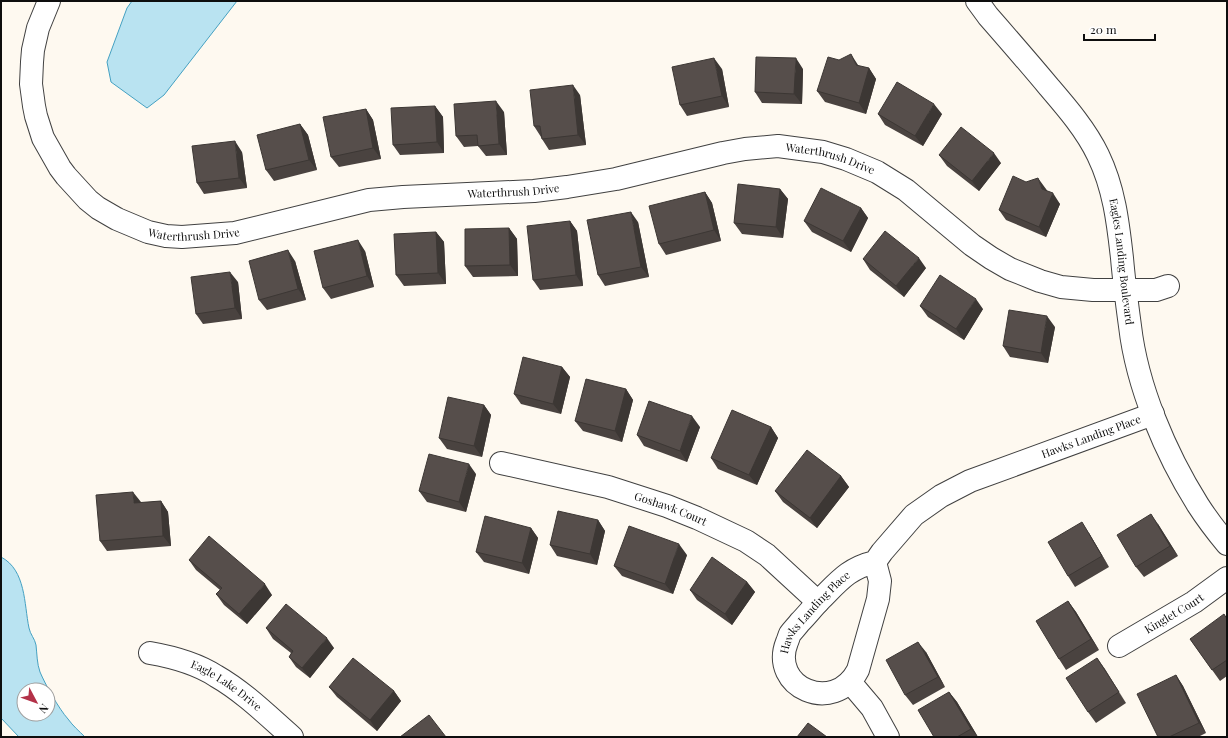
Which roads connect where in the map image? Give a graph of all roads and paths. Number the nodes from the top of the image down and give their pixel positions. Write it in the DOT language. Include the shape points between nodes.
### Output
graph roads {
  1 [pos="49,1"];
  2 [pos="977,1"];
  3 [pos="1168,286"];
  4 [pos="1125,289"];
  5 [pos="1153,414"];
  6 [pos="501,463"];
  7 [pos="1227,544"];
  8 [pos="875,562"];
  9 [pos="1227,578"];
  10 [pos="818,602"];
  11 [pos="1119,646"];
  12 [pos="150,653"];
  13 [pos="850,682"];
  14 [pos="292,737"];
  15 [pos="888,737"];
  1 -- 4 [label="street, Waterthrush Drive" via="38,28 33,50 31,84 36,116 43,138 60,168 88,200 117,219 148,232 182,237 235,233 369,200 541,190 616,179 723,153 778,146 835,155 887,177 972,245 1010,269 1061,286 1094,290"];
  2 -- 4 [label="street, Eagles Landing Boulevard" via="1074,116 1098,155 1107,176 1118,220"];
  3 -- 4 [label="street, Waterthrush Drive" via="1156,290"];
  4 -- 5 [label="street, Eagles Landing Boulevard" via="1135,356"];
  5 -- 7 [label="street, Eagles Landing Boulevard" via="1182,478 1198,506"];
  5 -- 8 [label="street, Hawks Landing Place" via="970,481 940,496 914,515"];
  6 -- 10 [label="street, Goshawk Court" via="608,487 697,518 746,541 767,555"];
  8 -- 10 [label="street, Hawks Landing Place" via="843,576"];
  8 -- 13 [label="street" via="880,581 878,599 858,670"];
  9 -- 11 [label="street, Kinglet Court" via="1194,602"];
  10 -- 13 [label="street, Hawks Landing Place" via="789,635 784,660 787,672 807,691 822,694 838,690"];
  12 -- 14 [label="street, Eagle Lake Drive" via="176,658 216,676"];
  13 -- 15 [label="street" via="872,708"];
}
